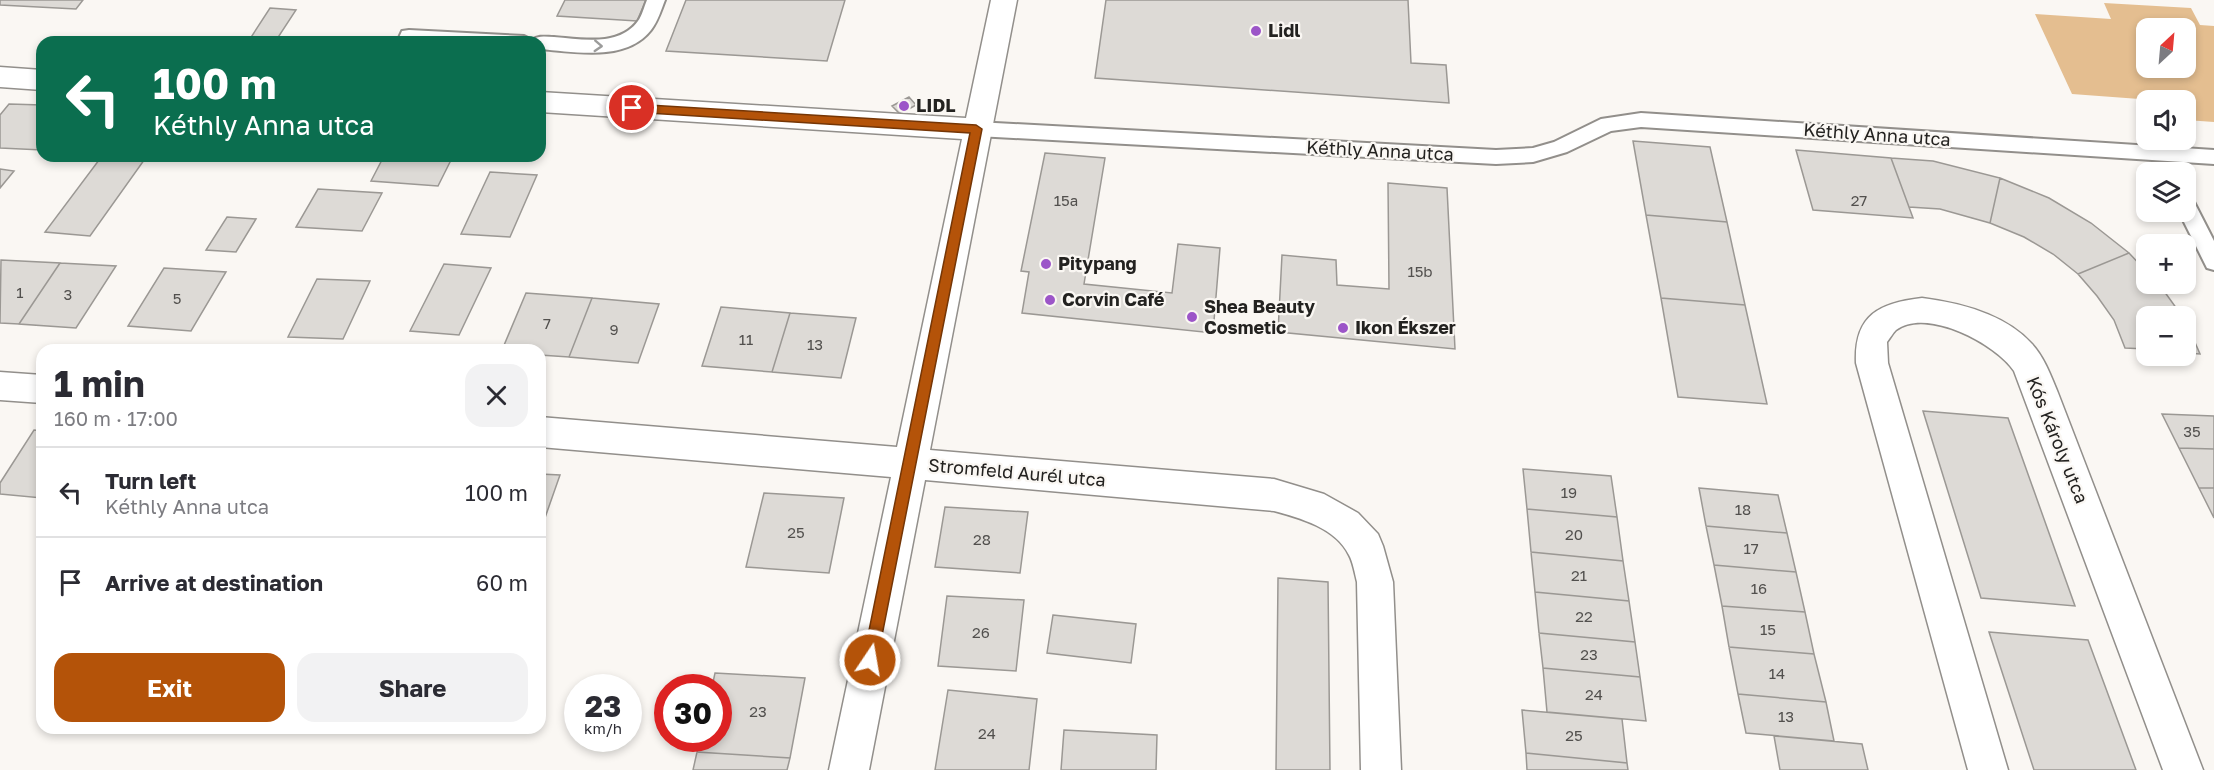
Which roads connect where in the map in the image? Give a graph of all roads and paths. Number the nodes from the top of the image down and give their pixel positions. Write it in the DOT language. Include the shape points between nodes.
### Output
graph roads {
  1 [pos="656,0"];
  2 [pos="1004,0"];
  3 [pos="546,43"];
  4 [pos="0,77"];
  5 [pos="36,80"];
  6 [pos="546,102"];
  7 [pos="976,129"];
  8 [pos="2159,154"];
  9 [pos="2214,158"];
  10 [pos="2163,162"];
  11 [pos="2194,222"];
  12 [pos="2214,262"];
  13 [pos="0,386"];
  14 [pos="36,389"];
  15 [pos="546,433"];
  16 [pos="910,463"];
  17 [pos="849,770"];
  18 [pos="1381,770"];
  19 [pos="1988,770"];
  20 [pos="2183,770"];
  3 -- 1 [label="lane, one-way" via="609,46 629,38 645,25"];
  2 -- 7 [label="street"];
  4 -- 5 [label="street"];
  6 -- 7 [label="street, Kéthly Anna utca"];
  7 -- 8 [label="lane, Kéthly Anna utca" via="1496,157 1533,155 1608,124 1641,120"];
  7 -- 16 [label="street"];
  8 -- 9 [label="lane, Kéthly Anna utca"];
  8 -- 10 [label="lane"];
  11 -- 12 [label="lane"];
  13 -- 14 [label="street"];
  15 -- 16 [label="street, Stromfeld Aurél utca"];
  16 -- 17 [label="street"];
  16 -- 18 [label="street, Stromfeld Aurél utca" via="1274,495 1312,505 1345,524 1365,546 1375,582"];
  19 -- 20 [label="street, Kós Károly utca" via="1872,363 1872,337 1885,319 1917,311 1955,316 1989,328 2019,352 2041,393"];
}
